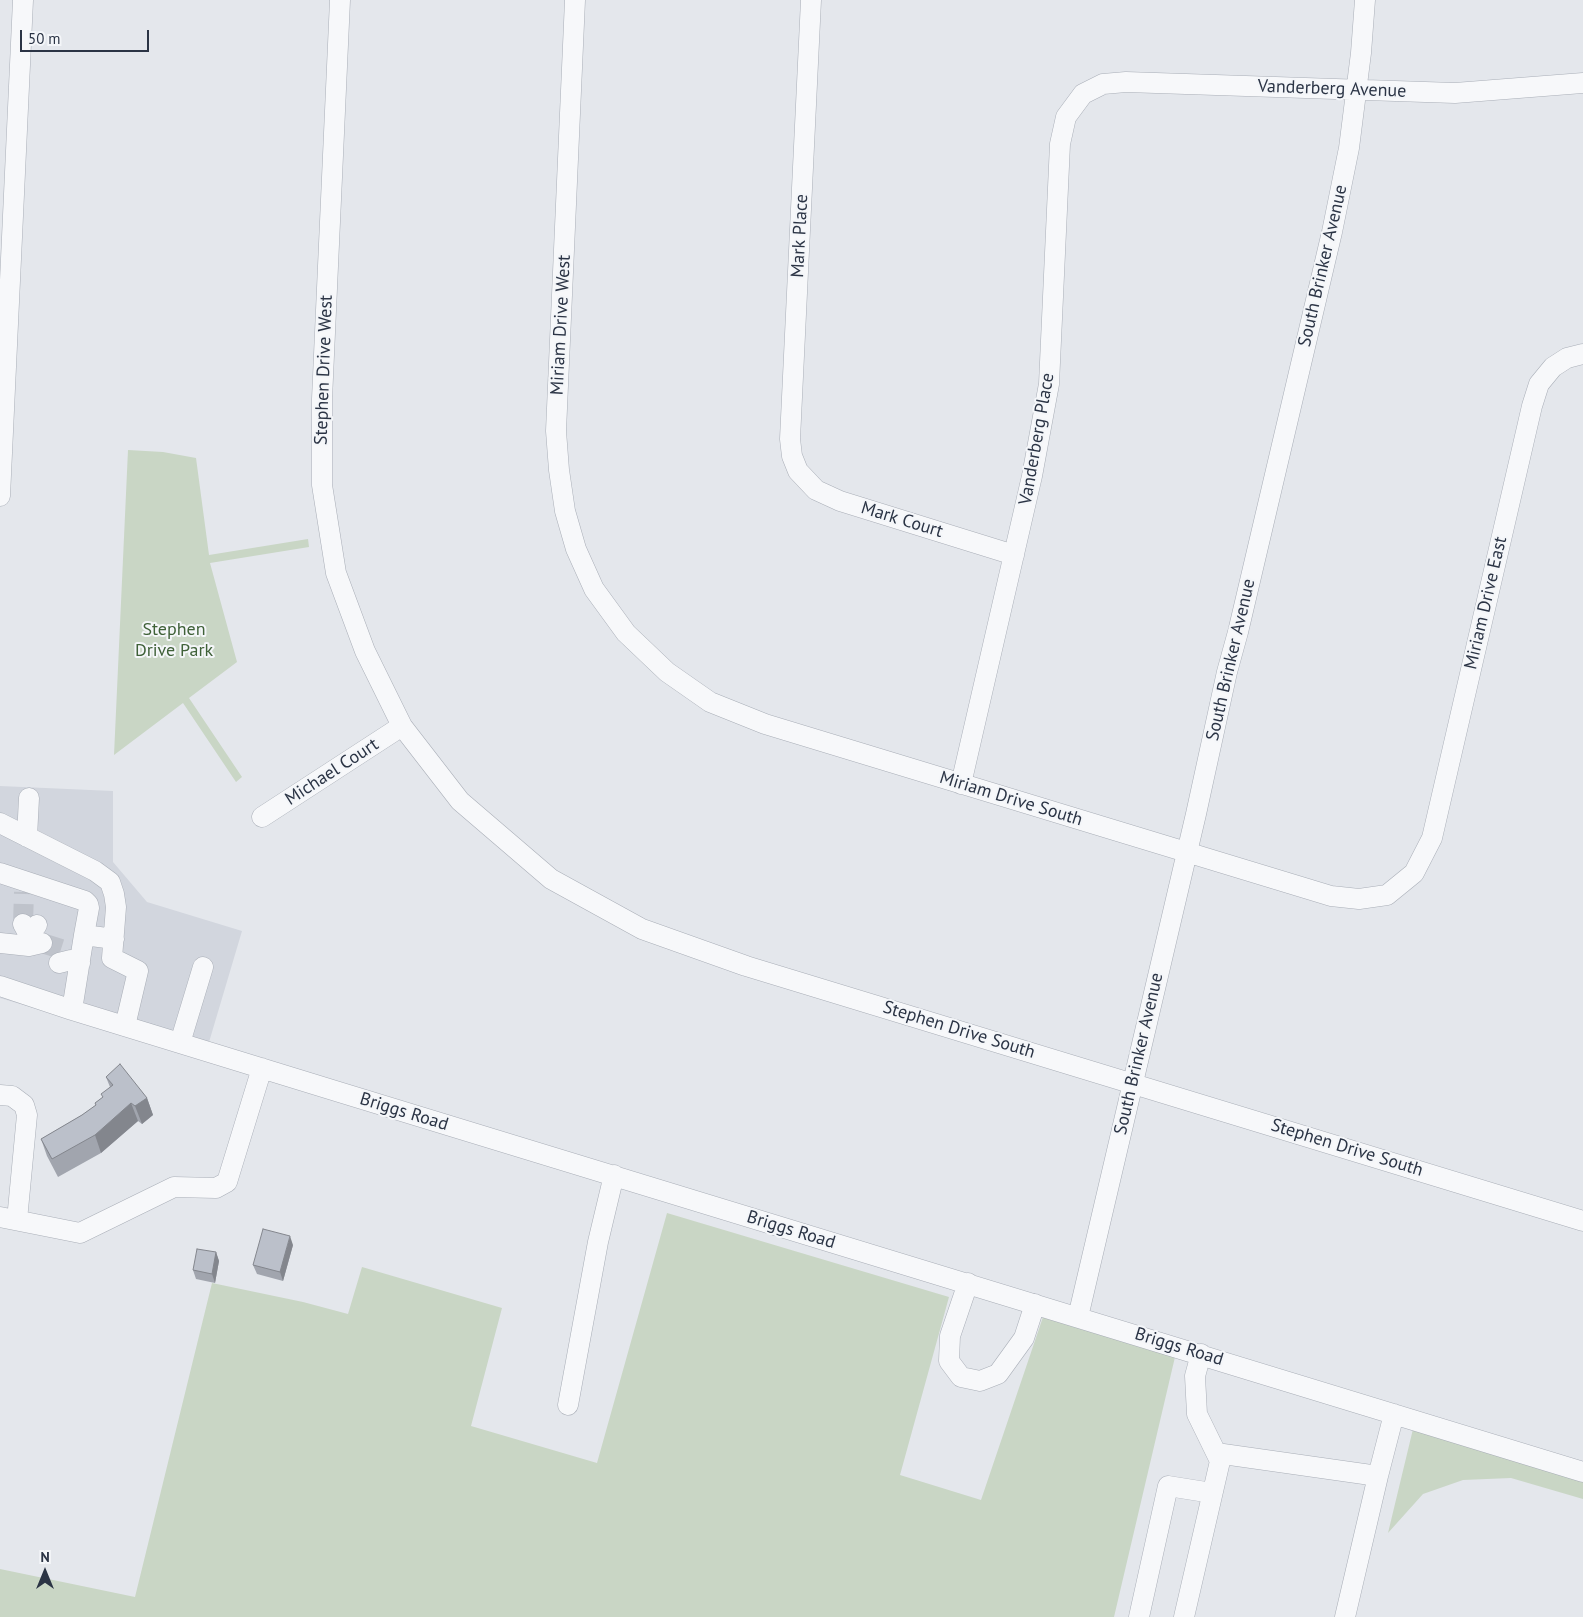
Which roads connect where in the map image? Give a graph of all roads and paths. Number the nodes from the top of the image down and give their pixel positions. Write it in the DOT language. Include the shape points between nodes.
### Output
graph roads {
  1 [pos="23,0"];
  2 [pos="340,0"];
  3 [pos="575,0"];
  4 [pos="810,0"];
  5 [pos="1365,0"];
  6 [pos="1583,83"];
  7 [pos="1356,90"];
  8 [pos="1083,94"];
  9 [pos="1583,354"];
  10 [pos="798,471"];
  11 [pos="0,496"];
  12 [pos="1014,555"];
  13 [pos="626,634"];
  14 [pos="402,726"];
  15 [pos="961,784"];
  16 [pos="29,798"];
  17 [pos="262,817"];
  18 [pos="0,823"];
  19 [pos="27,837"];
  20 [pos="1187,853"];
  21 [pos="0,873"];
  22 [pos="1414,873"];
  23 [pos="84,935"];
  24 [pos="33,938"];
  25 [pos="114,939"];
  26 [pos="0,943"];
  27 [pos="203,967"];
  28 [pos="0,986"];
  29 [pos="72,1010"];
  30 [pos="125,1026"];
  31 [pos="180,1043"];
  32 [pos="262,1068"];
  33 [pos="1133,1083"];
  34 [pos="0,1095"];
  35 [pos="614,1176"];
  36 [pos="8,1219"];
  37 [pos="1583,1221"];
  38 [pos="968,1283"];
  39 [pos="1035,1304"];
  40 [pos="1078,1316"];
  41 [pos="1201,1354"];
  42 [pos="568,1405"];
  43 [pos="1394,1414"];
  44 [pos="1216,1453"];
  45 [pos="1583,1472"];
  46 [pos="1378,1476"];
  47 [pos="1212,1493"];
  48 [pos="1139,1617"];
  49 [pos="1184,1617"];
  50 [pos="1345,1617"];
  1 -- 11 [label="street"];
  2 -- 14 [label="street, Stephen Drive West" via="322,399 322,485 336,573 365,651"];
  3 -- 13 [label="street, Miriam Drive West" via="556,431 559,470 565,511 576,549 594,589"];
  4 -- 10 [label="street, Mark Place" via="790,439"];
  5 -- 7 [label="street, South Brinker Avenue"];
  6 -- 7 [label="street, Vanderberg Avenue" via="1454,94"];
  7 -- 8 [label="street, Vanderberg Avenue" via="1126,82 1103,84"];
  7 -- 20 [label="street, South Brinker Avenue" via="1349,148 1332,232"];
  8 -- 12 [label="street, Vanderberg Place" via="1066,117 1060,144 1049,384"];
  9 -- 22 [label="street, Miriam Drive East" via="1567,358 1553,367 1539,384 1432,838"];
  10 -- 12 [label="street, Mark Court" via="816,490 840,501"];
  12 -- 15 [label="street, Vanderberg Place"];
  13 -- 15 [label="street, Miriam Drive South" via="667,672 710,702 765,724"];
  14 -- 17 [label="street, Michael Court"];
  14 -- 33 [label="street, Stephen Drive South" via="460,801 551,879 642,929 746,966"];
  15 -- 20 [label="street, Miriam Drive South"];
  16 -- 19 [label="street"];
  18 -- 19 [label="street"];
  19 -- 25 [label="street" via="95,871 110,882 116,907"];
  20 -- 22 [label="street, Miriam Drive South" via="1331,896 1359,899 1387,895"];
  20 -- 33 [label="street, South Brinker Avenue"];
  21 -- 23 [label="street" via="31,889 85,901 88,904"];
  23 -- 25 [label="street"];
  23 -- 29 [label="street" via="69,959"];
  24 -- 26 [label="street"];
  25 -- 30 [label="street" via="112,958 138,971"];
  27 -- 31 [label="street"];
  28 -- 29 [label="street, Briggs Road"];
  29 -- 30 [label="street, Briggs Road"];
  30 -- 31 [label="street, Briggs Road"];
  31 -- 32 [label="street, Briggs Road"];
  32 -- 35 [label="street, Briggs Road"];
  32 -- 36 [label="street" via="227,1182 216,1188 174,1187 80,1233"];
  33 -- 37 [label="street, Stephen Drive South"];
  33 -- 40 [label="street, South Brinker Avenue"];
  34 -- 36 [label="street" via="12,1096 24,1105 27,1115"];
  35 -- 38 [label="street, Briggs Road"];
  35 -- 42 [label="street" via="598,1242"];
  38 -- 39 [label="street, Briggs Road"];
  38 -- 39 [label="street" via="950,1336 949,1361 961,1377 980,1381 998,1374 1024,1338"];
  39 -- 40 [label="street, Briggs Road"];
  40 -- 41 [label="street, Briggs Road"];
  41 -- 43 [label="street, Briggs Road"];
  41 -- 44 [label="street" via="1195,1376 1197,1414"];
  43 -- 45 [label="street, Briggs Road"];
  43 -- 46 [label="street"];
  44 -- 46 [label="street"];
  44 -- 47 [label="street" via="1220,1461"];
  46 -- 50 [label="street"];
  47 -- 48 [label="street" via="1168,1486"];
  47 -- 49 [label="street"];
}
